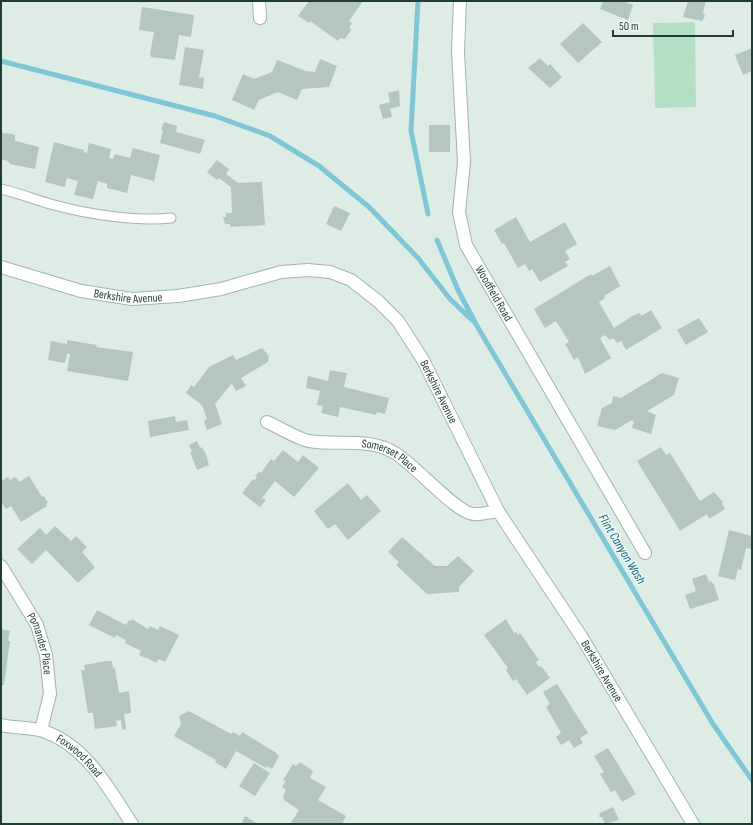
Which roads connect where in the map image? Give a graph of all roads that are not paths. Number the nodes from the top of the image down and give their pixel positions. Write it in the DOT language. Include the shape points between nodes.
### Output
graph roads {
  1 [pos="259,1"];
  2 [pos="460,1"];
  3 [pos="260,18"];
  4 [pos="1,189"];
  5 [pos="171,218"];
  6 [pos="1,267"];
  7 [pos="267,422"];
  8 [pos="498,511"];
  9 [pos="645,553"];
  10 [pos="1,566"];
  11 [pos="1,725"];
  12 [pos="41,730"];
  13 [pos="132,824"];
  14 [pos="693,824"];
  1 -- 3 [label="street"];
  2 -- 9 [label="street, Woodfield Road" via="458,52 464,162 459,212 466,245"];
  4 -- 5 [label="lane" via="89,212 156,220"];
  6 -- 8 [label="street, Berkshire Avenue" via="81,291 132,298 178,296 221,289 281,272 330,272 351,280 398,321 423,360"];
  7 -- 8 [label="street, Somerset Place" via="308,441 376,445 394,452 452,502 472,515"];
  8 -- 14 [label="street, Berkshire Avenue" via="581,636"];
  10 -- 12 [label="street, Pomander Place" via="37,625 46,655 50,694"];
  11 -- 12 [label="street, Foxwood Road"];
  12 -- 13 [label="street, Foxwood Road" via="60,737 79,751 100,775"];
}
